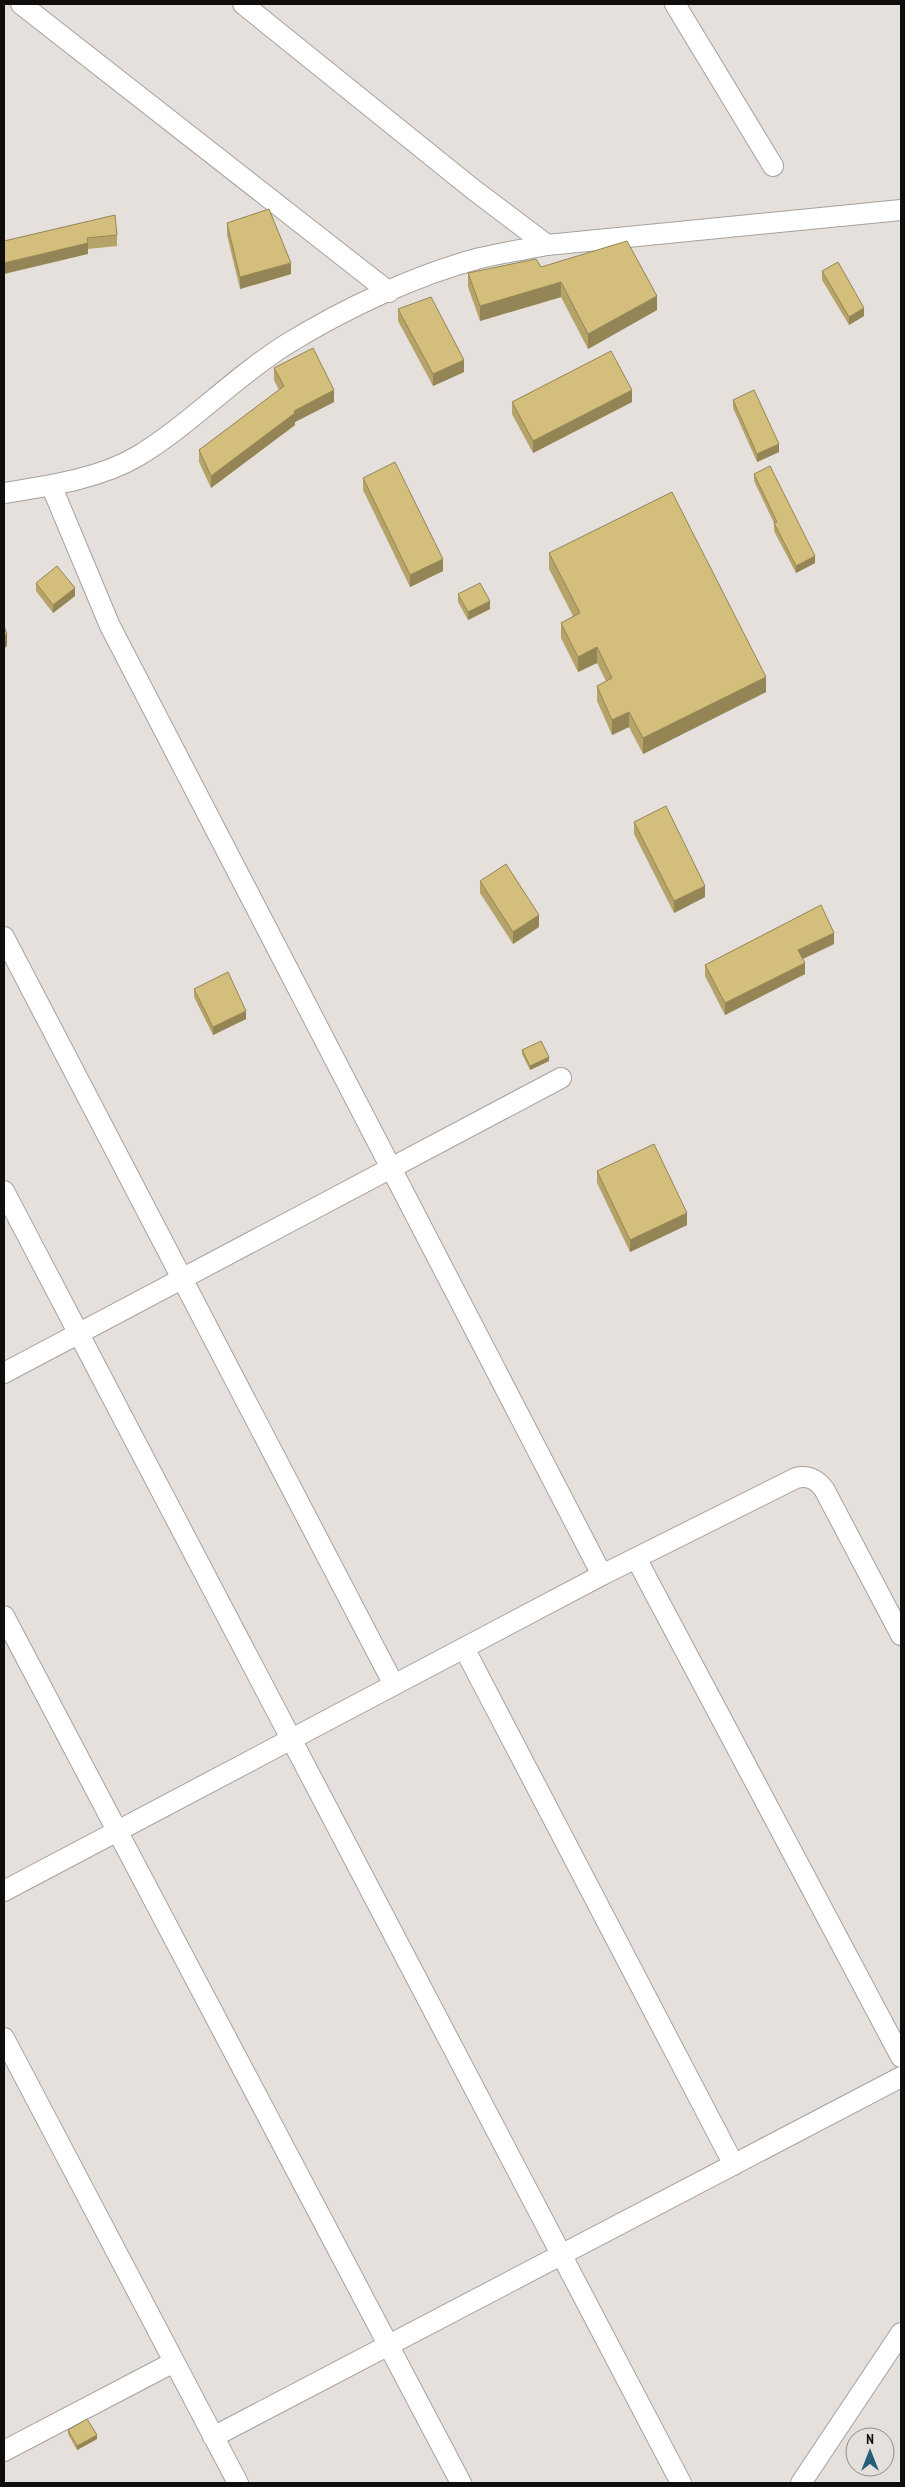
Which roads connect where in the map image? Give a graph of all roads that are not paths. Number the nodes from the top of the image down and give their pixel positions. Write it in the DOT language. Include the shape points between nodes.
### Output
graph roads {
  1 [pos="21,4"];
  2 [pos="243,4"];
  3 [pos="675,4"];
  4 [pos="773,166"];
  5 [pos="901,210"];
  6 [pos="547,245"];
  7 [pos="389,292"];
  8 [pos="51,485"];
  9 [pos="4,493"];
  10 [pos="4,937"];
  11 [pos="561,1078"];
  12 [pos="391,1168"];
  13 [pos="4,1191"];
  14 [pos="183,1278"];
  15 [pos="78,1334"];
  16 [pos="4,1373"];
  17 [pos="636,1558"];
  18 [pos="602,1575"];
  19 [pos="4,1616"];
  20 [pos="901,1636"];
  21 [pos="464,1648"];
  22 [pos="394,1685"];
  23 [pos="292,1740"];
  24 [pos="117,1832"];
  25 [pos="4,1891"];
  26 [pos="4,2038"];
  27 [pos="901,2057"];
  28 [pos="901,2078"];
  29 [pos="734,2165"];
  30 [pos="561,2255"];
  31 [pos="901,2333"];
  32 [pos="388,2346"];
  33 [pos="174,2362"];
  34 [pos="213,2437"];
  35 [pos="4,2451"];
  36 [pos="238,2483"];
  37 [pos="461,2483"];
  38 [pos="681,2483"];
  39 [pos="801,2483"];
  1 -- 7 [label="street"];
  2 -- 6 [label="street" via="466,184"];
  3 -- 4 [label="street"];
  5 -- 6 [label="street"];
  6 -- 7 [label="street" via="479,258 428,274"];
  7 -- 8 [label="street" via="340,314 286,345 137,456 108,470"];
  8 -- 9 [label="street"];
  8 -- 12 [label="street" via="110,626"];
  10 -- 14 [label="street"];
  11 -- 12 [label="street"];
  12 -- 14 [label="street"];
  12 -- 18 [label="street"];
  13 -- 15 [label="street"];
  14 -- 15 [label="street"];
  14 -- 22 [label="street"];
  15 -- 16 [label="street"];
  15 -- 23 [label="street"];
  17 -- 18 [label="street"];
  17 -- 20 [label="street" via="796,1478 809,1477 824,1489"];
  17 -- 27 [label="street"];
  18 -- 21 [label="street"];
  19 -- 24 [label="street"];
  21 -- 22 [label="street"];
  21 -- 29 [label="street"];
  22 -- 23 [label="street"];
  23 -- 24 [label="street"];
  23 -- 30 [label="street"];
  24 -- 25 [label="street"];
  24 -- 32 [label="street"];
  26 -- 33 [label="street"];
  28 -- 29 [label="street"];
  29 -- 30 [label="street"];
  30 -- 32 [label="street"];
  30 -- 38 [label="street"];
  31 -- 39 [label="street"];
  32 -- 34 [label="street"];
  32 -- 37 [label="street"];
  33 -- 34 [label="street"];
  33 -- 35 [label="street"];
  34 -- 36 [label="street"];
}
